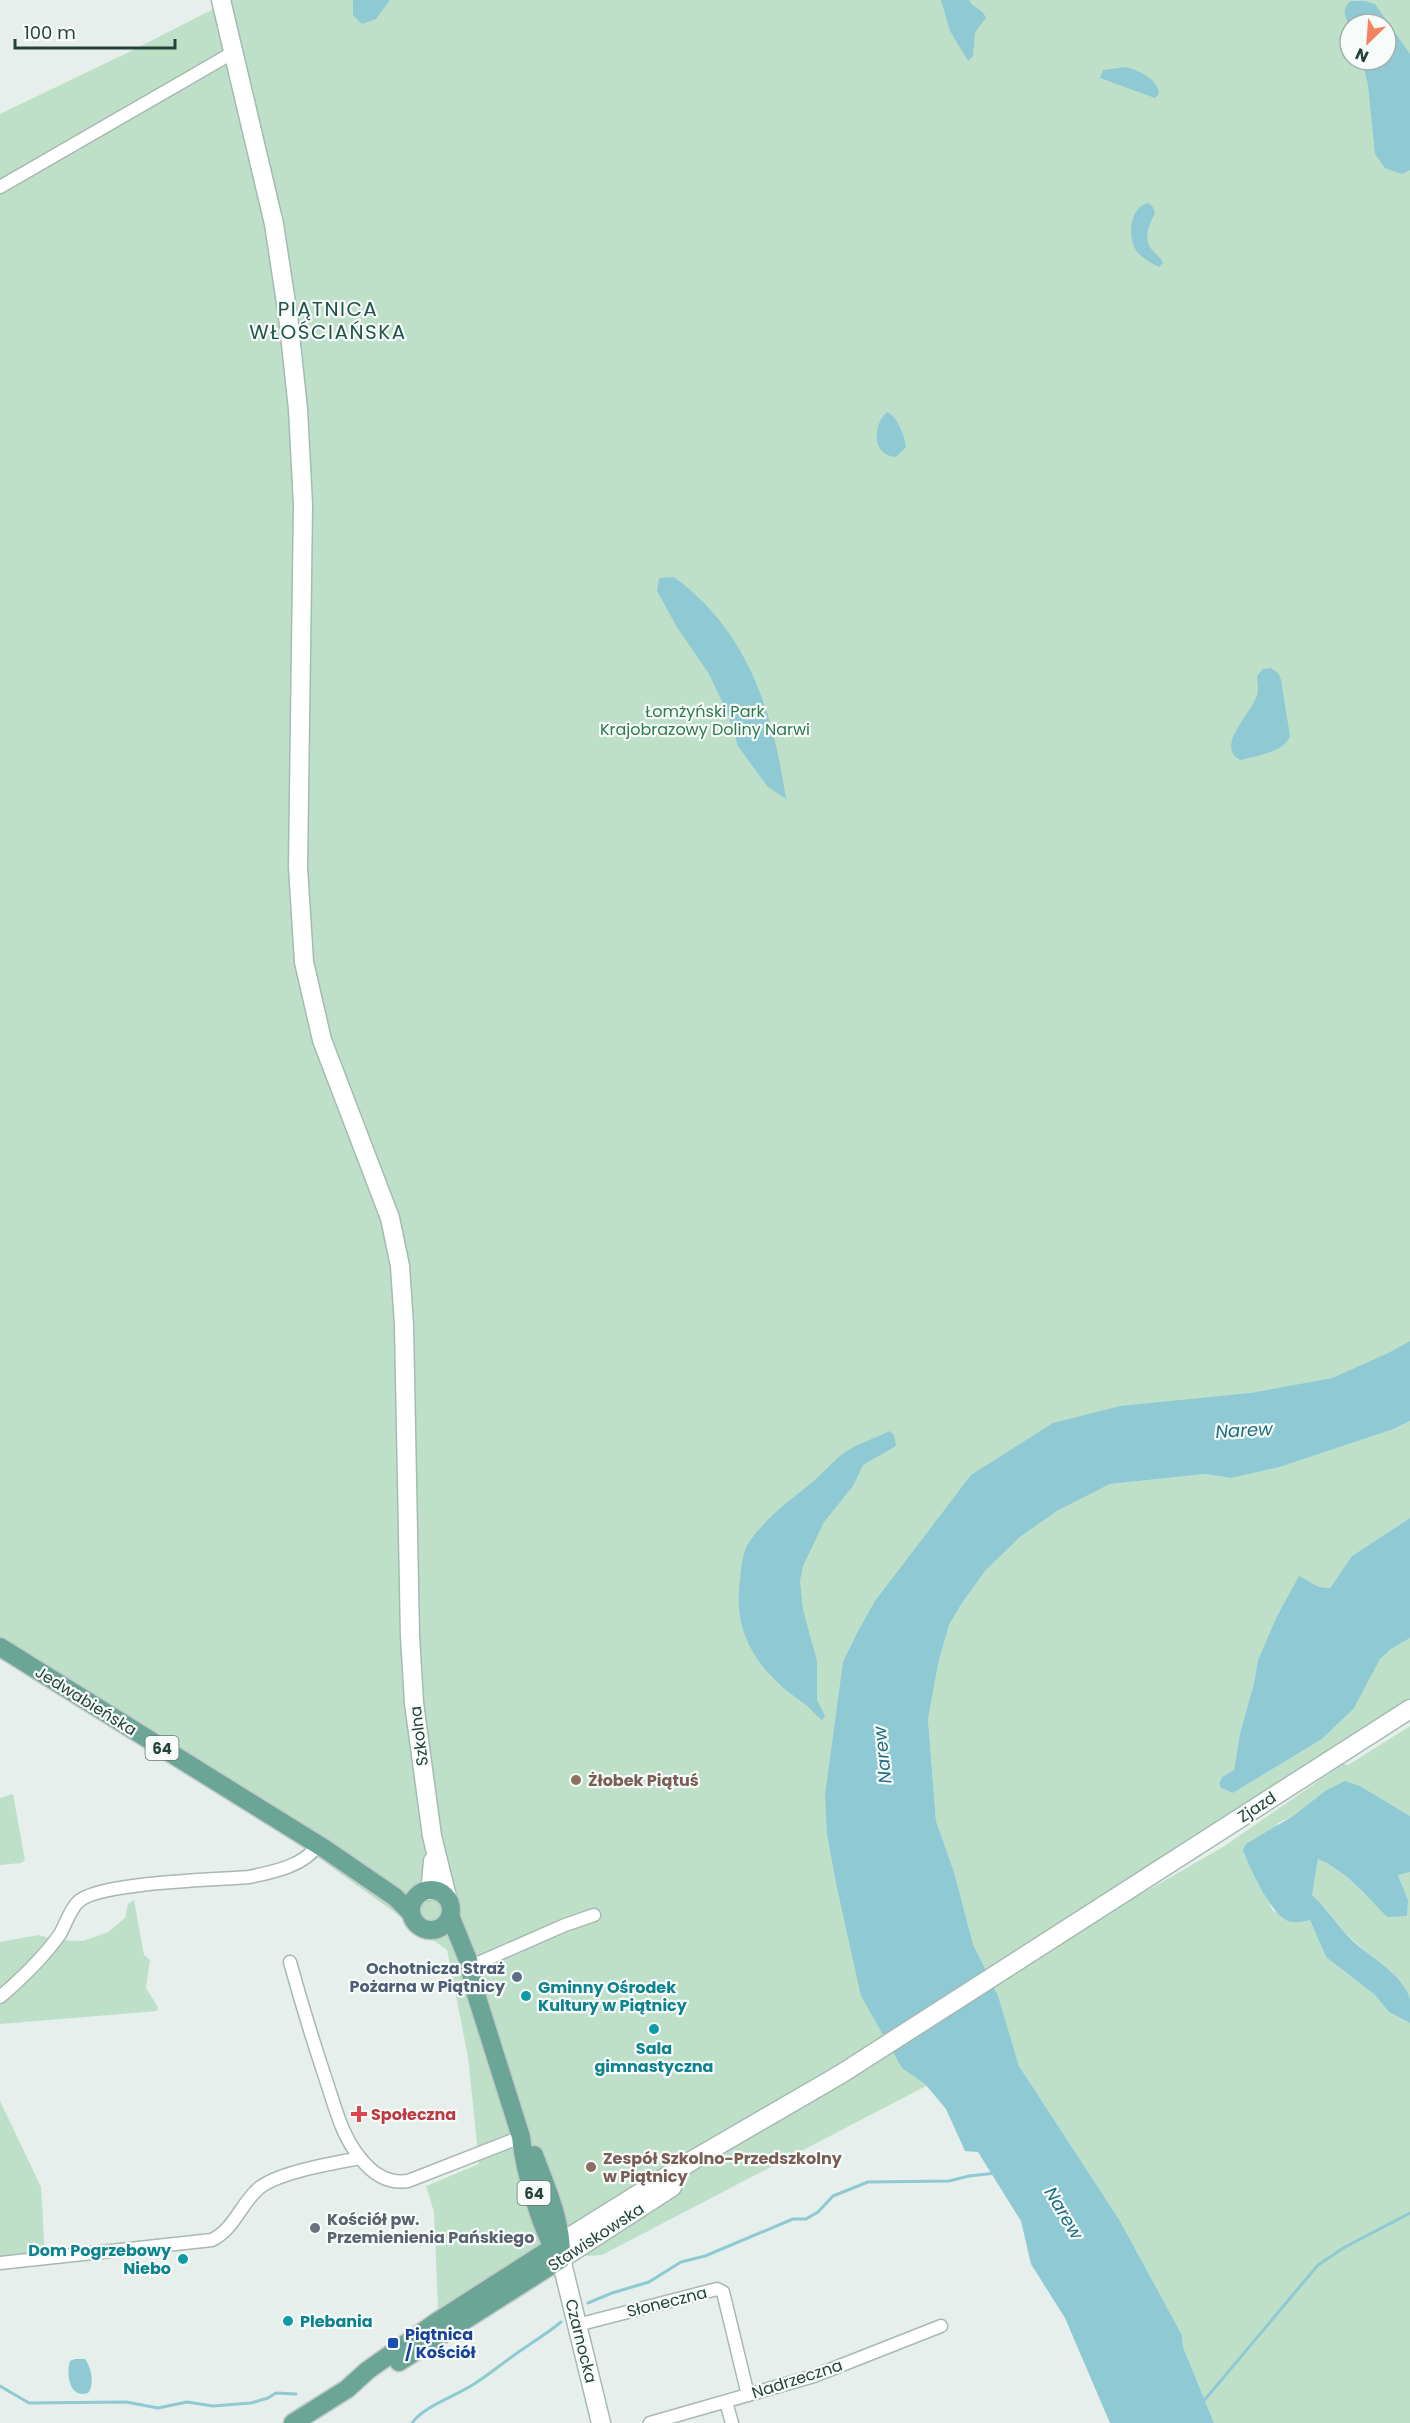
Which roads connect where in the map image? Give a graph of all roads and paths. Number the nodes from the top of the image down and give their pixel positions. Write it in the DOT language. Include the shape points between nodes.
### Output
graph roads {
  1 [pos="221,0"];
  2 [pos="234,52"];
  3 [pos="0,187"];
  4 [pos="0,1647"];
  5 [pos="1410,1709"];
  6 [pos="432,1836"];
  7 [pos="322,1847"];
  8 [pos="447,1897"];
  9 [pos="418,1899"];
  10 [pos="594,1915"];
  11 [pos="444,1924"];
  12 [pos="290,1962"];
  13 [pos="469,1967"];
  14 [pos="475,1991"];
  15 [pos="0,1997"];
  16 [pos="820,2086"];
  17 [pos="521,2137"];
  18 [pos="360,2158"];
  19 [pos="556,2214"];
  20 [pos="597,2219"];
  21 [pos="558,2250"];
  22 [pos="0,2263"];
  23 [pos="577,2325"];
  24 [pos="941,2326"];
  25 [pos="748,2395"];
  26 [pos="726,2402"];
  27 [pos="293,2423"];
  28 [pos="601,2423"];
  29 [pos="650,2423"];
  30 [pos="732,2423"];
  1 -- 2 [label="street, Szkolna"];
  2 -- 3 [label="street"];
  2 -- 6 [label="street, Szkolna" via="274,224 298,410 303,505 298,867 304,962 322,1040 390,1218 400,1266 410,1636 414,1703"];
  4 -- 7 [label="main road, Jedwabieńska / 64"];
  5 -- 16 [label="street, Zjazd"];
  6 -- 8 [label="street, Szkolna"];
  6 -- 9 [label="street, Szkolna" via="431,1884"];
  7 -- 9 [label="main road, Jedwabieńska / 64"];
  7 -- 15 [label="street" via="292,1865 249,1877 137,1886 88,1895 78,1901 60,1934"];
  8 -- 9 [label="main road, 64" via="435,1891"];
  8 -- 11 [label="main road, 64" via="451,1907"];
  9 -- 11 [label="main road, 64" via="413,1920 419,1926 427,1930"];
  10 -- 13 [label="street"];
  11 -- 13 [label="main road, 64"];
  11 -- 14 [label="main road, 64" via="449,1942"];
  12 -- 18 [label="street" via="339,2119"];
  13 -- 14 [label="main road, 64"];
  14 -- 17 [label="main road, 64"];
  16 -- 20 [label="street, Stawiskowska"];
  16 -- 21 [label="street, Stawiskowska" via="801,2103"];
  17 -- 18 [label="street" via="438,2171 399,2182 380,2175"];
  17 -- 19 [label="main road, 64" via="534,2154"];
  17 -- 21 [label="main road, 64" via="523,2157"];
  18 -- 22 [label="street" via="267,2182 252,2195 225,2234 212,2240"];
  19 -- 20 [label="street" via="575,2221"];
  19 -- 21 [label="main road, 64"];
  20 -- 21 [label="street, Stawiskowska"];
  21 -- 23 [label="street, Czarnocka"];
  21 -- 27 [label="main road, Stawiskowska" via="374,2378 347,2389"];
  23 -- 25 [label="street, Słoneczna" via="717,2289 723,2292"];
  23 -- 28 [label="street, Czarnocka"];
  24 -- 25 [label="street, Nadrzeczna" via="814,2376"];
  25 -- 26 [label="street, Nadrzeczna"];
  26 -- 29 [label="street, Nadrzeczna"];
  26 -- 30 [label="street"];
}
